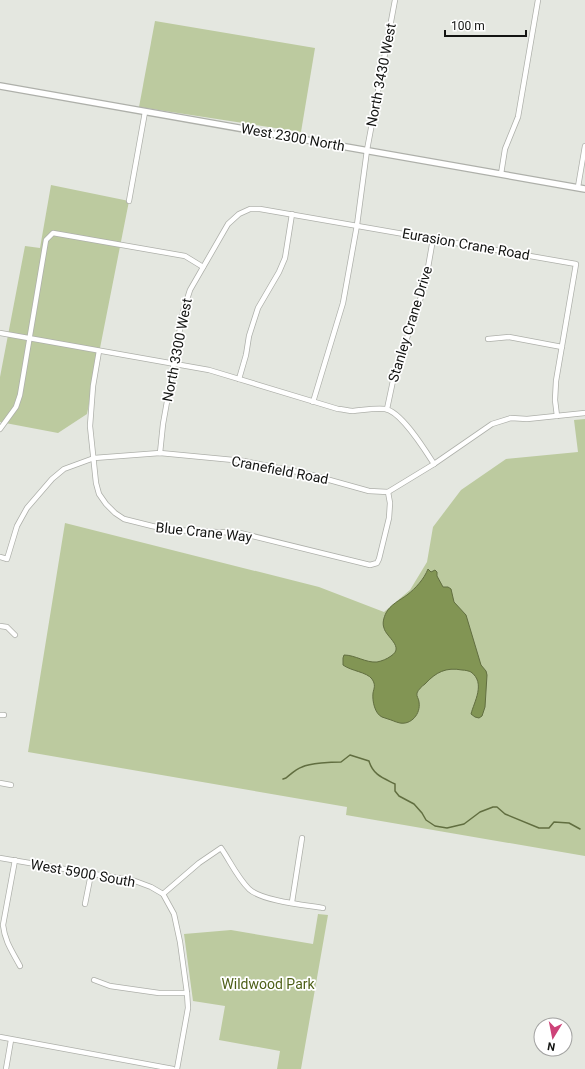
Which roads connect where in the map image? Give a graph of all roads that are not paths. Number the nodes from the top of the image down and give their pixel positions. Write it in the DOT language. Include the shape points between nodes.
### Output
graph roads {
  1 [pos="395,0"];
  2 [pos="538,0"];
  3 [pos="0,86"];
  4 [pos="145,112"];
  5 [pos="585,146"];
  6 [pos="367,150"];
  7 [pos="501,174"];
  8 [pos="578,187"];
  9 [pos="585,189"];
  10 [pos="129,201"];
  11 [pos="238,214"];
  12 [pos="292,214"];
  13 [pos="357,225"];
  14 [pos="434,239"];
  15 [pos="203,267"];
  16 [pos="0,333"];
  17 [pos="29,339"];
  18 [pos="488,339"];
  19 [pos="562,347"];
  20 [pos="99,351"];
  21 [pos="173,364"];
  22 [pos="239,379"];
  23 [pos="313,402"];
  24 [pos="387,409"];
  25 [pos="585,414"];
  26 [pos="557,416"];
  27 [pos="0,429"];
  28 [pos="160,453"];
  29 [pos="94,458"];
  30 [pos="434,464"];
  31 [pos="388,492"];
  32 [pos="0,557"];
  33 [pos="0,626"];
  34 [pos="15,635"];
  35 [pos="0,783"];
  36 [pos="11,785"];
  37 [pos="302,838"];
  38 [pos="0,858"];
  39 [pos="15,860"];
  40 [pos="91,874"];
  41 [pos="163,894"];
  42 [pos="292,902"];
  43 [pos="85,904"];
  44 [pos="323,908"];
  45 [pos="20,966"];
  46 [pos="94,980"];
  47 [pos="187,993"];
  48 [pos="0,1037"];
  49 [pos="11,1040"];
  50 [pos="6,1069"];
  51 [pos="173,1069"];
  52 [pos="177,1069"];
  1 -- 6 [label="street, North 3430 West"];
  2 -- 7 [label="street" via="518,117 505,149"];
  3 -- 4 [label="street, West 2300 North"];
  4 -- 6 [label="street, West 2300 North"];
  4 -- 10 [label="street"];
  5 -- 8 [label="street"];
  6 -- 7 [label="street, West 2300 North"];
  6 -- 13 [label="street, North 3430 West"];
  7 -- 8 [label="street, West 2300 North"];
  8 -- 9 [label="street, West 2300 North"];
  11 -- 12 [label="street, Eurasion Crane Road" via="260,208"];
  11 -- 15 [label="street, North 3300 West" via="228,224"];
  12 -- 13 [label="street, Eurasion Crane Road"];
  12 -- 22 [label="street" via="284,258 279,272 258,308"];
  13 -- 14 [label="street, Eurasion Crane Road"];
  13 -- 23 [label="street, North 3430 West" via="343,304"];
  14 -- 19 [label="street, Eurasion Crane Road" via="576,264"];
  14 -- 24 [label="street, Stanley Crane Drive" via="426,279 390,388"];
  15 -- 17 [label="street" via="185,256 53,233 46,240"];
  15 -- 21 [label="street, North 3300 West" via="190,290 183,312"];
  16 -- 17 [label="street"];
  17 -- 20 [label="street"];
  17 -- 27 [label="street" via="18,401"];
  18 -- 19 [label="street" via="509,337"];
  19 -- 26 [label="street" via="556,382"];
  20 -- 21 [label="street"];
  20 -- 29 [label="street, Blue Crane Way" via="90,426"];
  21 -- 22 [label="street" via="209,370"];
  21 -- 28 [label="street, North 3300 West"];
  22 -- 23 [label="street"];
  23 -- 24 [label="street" via="353,411"];
  24 -- 30 [label="street" via="407,426"];
  25 -- 26 [label="street"];
  26 -- 30 [label="street" via="511,418 492,424"];
  28 -- 29 [label="street, Cranefield Road"];
  28 -- 31 [label="street, Cranefield Road" via="244,461 308,474 369,491"];
  29 -- 31 [label="street, Blue Crane Way" via="99,494 114,513 124,519 172,530 240,533 370,565 377,563 379,559 389,518"];
  29 -- 32 [label="street, Cranefield Road" via="64,469 52,479 27,508 16,526 8,559"];
  30 -- 31 [label="street"];
  33 -- 34 [label="street" via="7,627"];
  35 -- 36 [label="street"];
  37 -- 42 [label="street"];
  38 -- 39 [label="street, West 5900 South"];
  39 -- 40 [label="street, West 5900 South"];
  39 -- 45 [label="street" via="3,925 4,936"];
  40 -- 41 [label="street, West 5900 South" via="135,881"];
  40 -- 43 [label="street"];
  41 -- 42 [label="street" via="221,848 249,889 259,895"];
  41 -- 47 [label="street" via="174,914"];
  42 -- 44 [label="street"];
  46 -- 47 [label="street" via="110,986 158,993"];
  47 -- 52 [label="street" via="188,1008"];
  48 -- 49 [label="street"];
  49 -- 50 [label="street"];
  49 -- 51 [label="street"];
}
